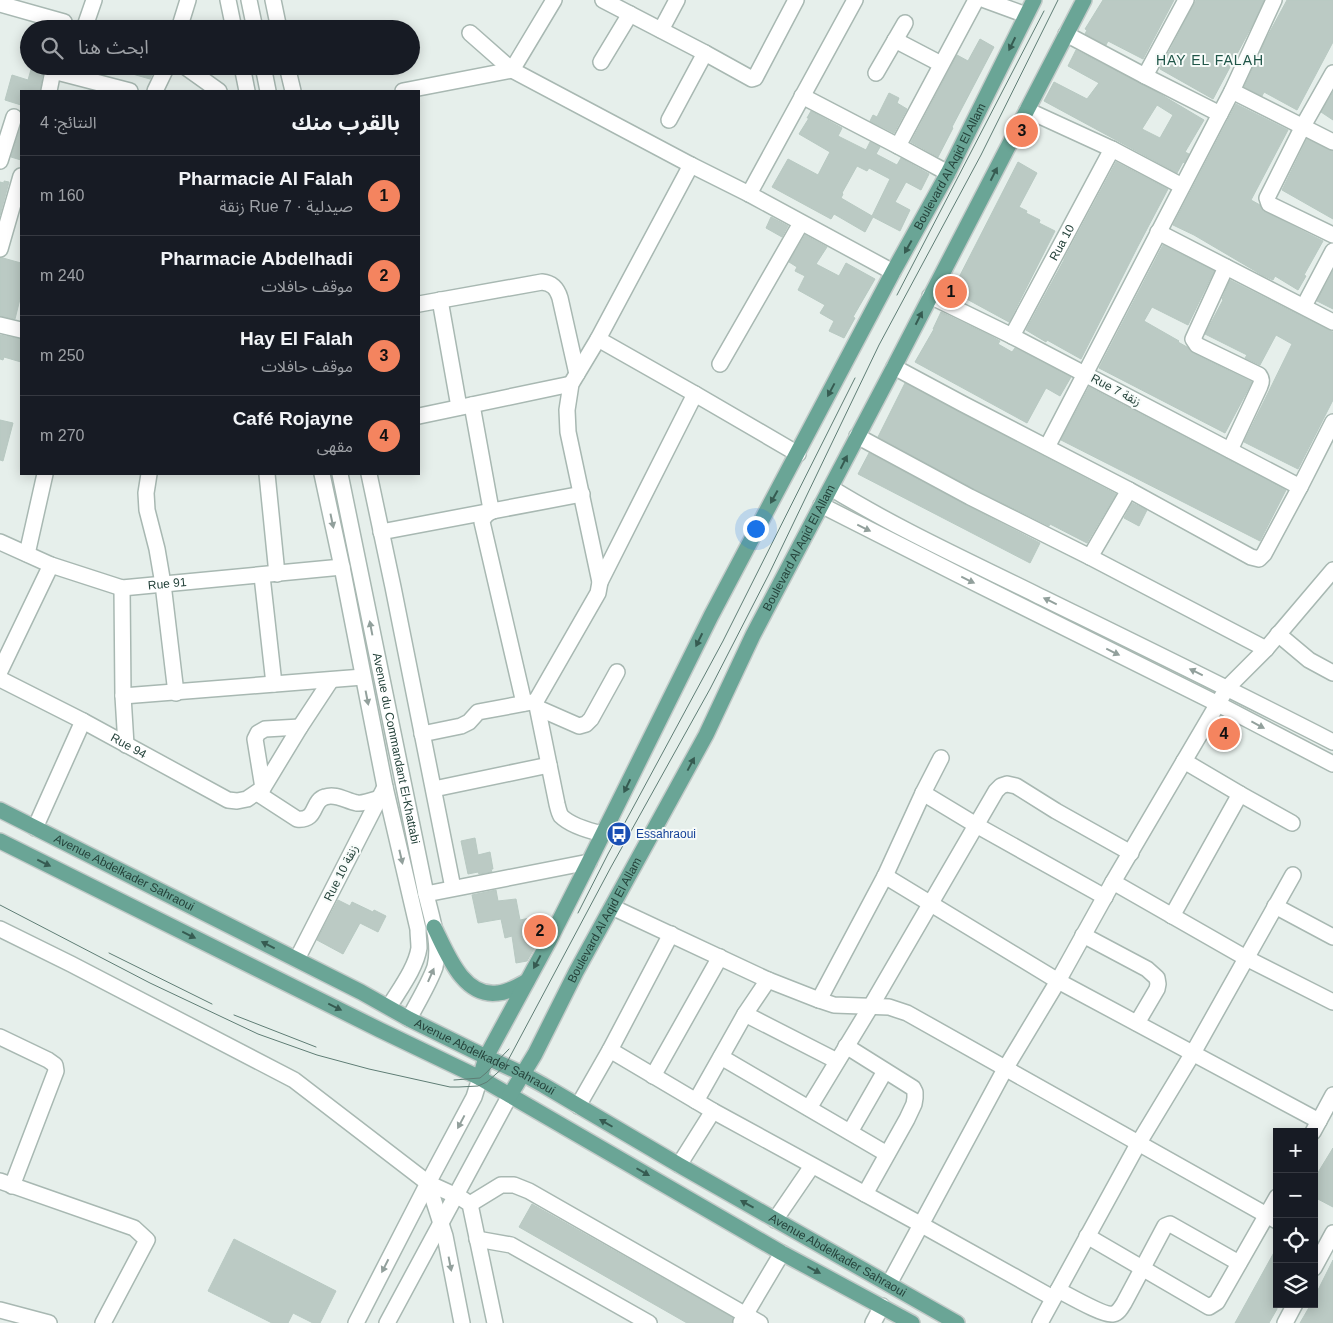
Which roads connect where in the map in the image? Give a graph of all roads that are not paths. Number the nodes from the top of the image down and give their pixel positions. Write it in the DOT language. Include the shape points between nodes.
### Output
graph roads {
  1 [pos="94,0"];
  2 [pos="188,0"];
  3 [pos="228,0"];
  4 [pos="249,0"];
  5 [pos="273,0"];
  6 [pos="554,0"];
  7 [pos="603,0"];
  8 [pos="677,0"];
  9 [pos="796,0"];
  10 [pos="856,0"];
  11 [pos="976,0"];
  12 [pos="985,0"];
  13 [pos="1034,0"];
  14 [pos="1084,0"];
  15 [pos="1186,0"];
  16 [pos="1274,0"];
  17 [pos="0,4"];
  18 [pos="630,14"];
  19 [pos="1026,15"];
  20 [pos="49,20"];
  21 [pos="87,20"];
  22 [pos="182,20"];
  23 [pos="232,20"];
  24 [pos="253,20"];
  25 [pos="277,20"];
  26 [pos="905,23"];
  27 [pos="661,30"];
  28 [pos="470,33"];
  29 [pos="1066,34"];
  30 [pos="896,40"];
  31 [pos="705,53"];
  32 [pos="601,62"];
  33 [pos="942,64"];
  34 [pos="512,70"];
  35 [pos="876,73"];
  36 [pos="1333,73"];
  37 [pos="52,75"];
  38 [pos="75,75"];
  39 [pos="163,75"];
  40 [pos="197,75"];
  41 [pos="244,75"];
  42 [pos="265,75"];
  43 [pos="289,75"];
  44 [pos="1145,76"];
  45 [pos="48,90"];
  46 [pos="127,90"];
  47 [pos="155,90"];
  48 [pos="218,90"];
  49 [pos="247,90"];
  50 [pos="268,90"];
  51 [pos="292,90"];
  52 [pos="408,90"];
  53 [pos="1232,91"];
  54 [pos="802,96"];
  55 [pos="1027,110"];
  56 [pos="1220,114"];
  57 [pos="12,116"];
  58 [pos="669,120"];
  59 [pos="1303,126"];
  60 [pos="1333,142"];
  61 [pos="898,146"];
  62 [pos="1112,149"];
  63 [pos="0,163"];
  64 [pos="691,165"];
  65 [pos="20,172"];
  66 [pos="948,174"];
  67 [pos="20,184"];
  68 [pos="1182,186"];
  69 [pos="749,194"];
  70 [pos="15,221"];
  71 [pos="801,223"];
  72 [pos="1158,232"];
  73 [pos="1333,235"];
  74 [pos="0,249"];
  75 [pos="1333,251"];
  76 [pos="1226,267"];
  77 [pos="893,272"];
  78 [pos="930,296"];
  79 [pos="440,300"];
  80 [pos="420,304"];
  81 [pos="1304,306"];
  82 [pos="1333,322"];
  83 [pos="0,325"];
  84 [pos="20,330"];
  85 [pos="1012,336"];
  86 [pos="598,339"];
  87 [pos="720,364"];
  88 [pos="894,367"];
  89 [pos="1084,374"];
  90 [pos="574,379"];
  91 [pos="695,394"];
  92 [pos="465,406"];
  93 [pos="420,416"];
  94 [pos="1333,422"];
  95 [pos="857,436"];
  96 [pos="1047,447"];
  97 [pos="1230,450"];
  98 [pos="798,454"];
  99 [pos="45,475"];
  100 [pos="148,475"];
  101 [pos="267,475"];
  102 [pos="322,475"];
  103 [pos="340,475"];
  104 [pos="369,475"];
  105 [pos="1300,487"];
  106 [pos="831,488"];
  107 [pos="1129,490"];
  108 [pos="582,494"];
  109 [pos="821,505"];
  110 [pos="493,511"];
  111 [pos="381,532"];
  112 [pos="0,542"];
  113 [pos="26,554"];
  114 [pos="1090,557"];
  115 [pos="51,565"];
  116 [pos="342,567"];
  117 [pos="1333,570"];
  118 [pos="269,575"];
  119 [pos="600,582"];
  120 [pos="163,584"];
  121 [pos="122,588"];
  122 [pos="1278,634"];
  123 [pos="1266,649"];
  124 [pos="0,671"];
  125 [pos="617,672"];
  126 [pos="1333,673"];
  127 [pos="363,676"];
  128 [pos="0,679"];
  129 [pos="331,680"];
  130 [pos="274,684"];
  131 [pos="1227,688"];
  132 [pos="176,693"];
  133 [pos="123,696"];
  134 [pos="533,704"];
  135 [pos="1218,704"];
  136 [pos="83,721"];
  137 [pos="300,727"];
  138 [pos="422,734"];
  139 [pos="1333,742"];
  140 [pos="126,745"];
  141 [pos="941,758"];
  142 [pos="1184,761"];
  143 [pos="1333,764"];
  144 [pos="549,765"];
  145 [pos="434,789"];
  146 [pos="260,791"];
  147 [pos="382,792"];
  148 [pos="923,793"];
  149 [pos="1240,794"];
  150 [pos="0,810"];
  151 [pos="1292,823"];
  152 [pos="976,824"];
  153 [pos="35,828"];
  154 [pos="603,834"];
  155 [pos="0,841"];
  156 [pos="1130,853"];
  157 [pos="589,862"];
  158 [pos="1293,875"];
  159 [pos="886,876"];
  160 [pos="1114,882"];
  161 [pos="453,888"];
  162 [pos="426,894"];
  163 [pos="1105,897"];
  164 [pos="931,904"];
  165 [pos="1275,906"];
  166 [pos="612,907"];
  167 [pos="1172,916"];
  168 [pos="434,927"];
  169 [pos="0,929"];
  170 [pos="671,934"];
  171 [pos="1083,935"];
  172 [pos="1333,937"];
  173 [pos="720,958"];
  174 [pos="1246,958"];
  175 [pos="296,960"];
  176 [pos="768,980"];
  177 [pos="527,981"];
  178 [pos="1058,981"];
  179 [pos="818,1000"];
  180 [pos="1333,1002"];
  181 [pos="871,1006"];
  182 [pos="389,1007"];
  183 [pos="745,1014"];
  184 [pos="409,1019"];
  185 [pos="1137,1023"];
  186 [pos="0,1037"];
  187 [pos="846,1046"];
  188 [pos="610,1050"];
  189 [pos="1192,1053"];
  190 [pos="486,1057"];
  191 [pos="720,1057"];
  192 [pos="838,1061"];
  193 [pos="1005,1069"];
  194 [pos="885,1071"];
  195 [pos="523,1074"];
  196 [pos="653,1076"];
  197 [pos="480,1078"];
  198 [pos="510,1095"];
  199 [pos="1333,1095"];
  200 [pos="696,1101"];
  201 [pos="578,1106"];
  202 [pos="808,1108"];
  203 [pos="713,1111"];
  204 [pos="1316,1126"];
  205 [pos="850,1132"];
  206 [pos="1138,1144"];
  207 [pos="887,1154"];
  208 [pos="679,1166"];
  209 [pos="812,1166"];
  210 [pos="428,1183"];
  211 [pos="6,1184"];
  212 [pos="865,1194"];
  213 [pos="455,1197"];
  214 [pos="470,1204"];
  215 [pos="1272,1219"];
  216 [pos="775,1220"];
  217 [pos="441,1222"];
  218 [pos="920,1224"];
  219 [pos="1333,1233"];
  220 [pos="1087,1236"];
  221 [pos="478,1239"];
  222 [pos="1324,1247"];
  223 [pos="782,1253"];
  224 [pos="1316,1263"];
  225 [pos="1239,1264"];
  226 [pos="1143,1267"];
  227 [pos="889,1284"];
  228 [pos="1055,1294"];
  229 [pos="882,1306"];
  230 [pos="1293,1308"];
  231 [pos="0,1310"];
  232 [pos="743,1319"];
  233 [pos="48,1323"];
  234 [pos="103,1323"];
  235 [pos="356,1323"];
  236 [pos="387,1323"];
  237 [pos="462,1323"];
  238 [pos="495,1323"];
  239 [pos="649,1323"];
  240 [pos="760,1323"];
  241 [pos="874,1323"];
  242 [pos="912,1323"];
  243 [pos="957,1323"];
  244 [pos="1040,1323"];
  245 [pos="1285,1323"];
  1 -- 21 [label="street"];
  2 -- 22 [label="street"];
  3 -- 23 [label="street"];
  4 -- 24 [label="street"];
  5 -- 25 [label="street"];
  6 -- 34 [label="street"];
  7 -- 18 [label="street"];
  8 -- 27 [label="street"];
  9 -- 31 [label="street" via="753,79"];
  10 -- 54 [label="street"];
  11 -- 33 [label="street"];
  12 -- 19 [label="street"];
  13 -- 19 [label="main road, Boulevard Al Aqid El Allam"];
  14 -- 29 [label="main road, Boulevard Al Aqid El Allam"];
  15 -- 44 [label="street"];
  16 -- 53 [label="street"];
  17 -- 20 [label="street"];
  18 -- 27 [label="street"];
  18 -- 32 [label="street"];
  19 -- 66 [label="main road, Boulevard Al Aqid El Allam, one-way"];
  26 -- 30 [label="street"];
  27 -- 31 [label="street"];
  28 -- 34 [label="street"];
  29 -- 44 [label="street"];
  29 -- 55 [label="main road, Boulevard Al Aqid El Allam"];
  30 -- 33 [label="street"];
  30 -- 35 [label="street"];
  31 -- 58 [label="street"];
  33 -- 61 [label="street"];
  34 -- 52 [label="street"];
  34 -- 64 [label="street"];
  36 -- 59 [label="street"];
  37 -- 45 [label="street"];
  38 -- 46 [label="street"];
  39 -- 47 [label="street"];
  40 -- 48 [label="street"];
  41 -- 49 [label="street"];
  42 -- 50 [label="street"];
  43 -- 51 [label="street"];
  44 -- 56 [label="street"];
  53 -- 56 [label="street"];
  53 -- 59 [label="street"];
  54 -- 61 [label="street"];
  54 -- 69 [label="street"];
  55 -- 62 [label="street"];
  78 -- 55 [label="main road, Boulevard Al Aqid El Allam, one-way"];
  56 -- 68 [label="street"];
  57 -- 63 [label="street"];
  59 -- 60 [label="street"];
  59 -- 73 [label="street" via="1267,201"];
  61 -- 66 [label="street"];
  62 -- 68 [label="street"];
  62 -- 85 [label="street, Rua 10"];
  63 -- 65 [label="street"];
  64 -- 69 [label="street"];
  64 -- 86 [label="street"];
  66 -- 77 [label="main road, Boulevard Al Aqid El Allam, one-way"];
  67 -- 70 [label="street"];
  68 -- 72 [label="street"];
  69 -- 71 [label="street"];
  70 -- 74 [label="street"];
  71 -- 77 [label="street"];
  71 -- 87 [label="street"];
  72 -- 76 [label="street"];
  72 -- 89 [label="street"];
  75 -- 81 [label="street"];
  76 -- 81 [label="street"];
  76 -- 97 [label="street" via="1193,339 1197,345 1259,375 1262,383"];
  77 -- 98 [label="main road, Boulevard Al Aqid El Allam, one-way"];
  78 -- 85 [label="street, Rue 7 زنقة"];
  88 -- 78 [label="main road, Boulevard Al Aqid El Allam, one-way"];
  79 -- 80 [label="street"];
  79 -- 90 [label="street" via="542,282 554,286 560,298"];
  79 -- 92 [label="street"];
  81 -- 82 [label="street"];
  83 -- 84 [label="street"];
  85 -- 89 [label="street, Rue 7 زنقة"];
  86 -- 90 [label="street"];
  86 -- 91 [label="street"];
  88 -- 95 [label="main road, Boulevard Al Aqid El Allam"];
  88 -- 96 [label="street"];
  89 -- 96 [label="street"];
  89 -- 97 [label="street, Rue 7 زنقة"];
  90 -- 92 [label="street"];
  90 -- 108 [label="street" via="567,410 568,432"];
  91 -- 98 [label="street"];
  91 -- 119 [label="street"];
  92 -- 93 [label="street"];
  92 -- 110 [label="street"];
  94 -- 105 [label="street"];
  106 -- 95 [label="main road, Boulevard Al Aqid El Allam, one-way"];
  95 -- 114 [label="street"];
  96 -- 107 [label="street"];
  97 -- 105 [label="street, Rue 7 زنقة"];
  98 -- 154 [label="main road, Boulevard Al Aqid El Allam, one-way" via="711,616"];
  99 -- 113 [label="street"];
  100 -- 120 [label="street" via="147,510"];
  101 -- 118 [label="street"];
  102 -- 116 [label="street, Avenue du Commandant El-Khattabi, one-way"];
  162 -- 103 [label="street, Avenue du Commandant El-Khattabi, one-way"];
  104 -- 111 [label="street"];
  105 -- 107 [label="street" via="1259,559"];
  106 -- 109 [label="main road, Boulevard Al Aqid El Allam"];
  131 -- 106 [label="street, one-way" via="931,542"];
  107 -- 114 [label="street"];
  108 -- 110 [label="street"];
  108 -- 119 [label="street"];
  109 -- 135 [label="street, one-way"];
  166 -- 109 [label="main road, Boulevard Al Aqid El Allam, one-way" via="706,735 753,635"];
  110 -- 111 [label="street"];
  110 -- 134 [label="street" via="482,522"];
  111 -- 138 [label="street"];
  112 -- 113 [label="street, Rue 91"];
  113 -- 115 [label="street, Rue 91"];
  114 -- 123 [label="street"];
  115 -- 121 [label="street, Rue 91"];
  115 -- 124 [label="street"];
  116 -- 118 [label="street, Rue 91"];
  116 -- 127 [label="street, Avenue du Commandant El-Khattabi"];
  117 -- 122 [label="street"];
  118 -- 120 [label="street, Rue 91"];
  118 -- 130 [label="street"];
  119 -- 134 [label="street" via="598,593"];
  120 -- 121 [label="street, Rue 91"];
  120 -- 132 [label="street"];
  121 -- 133 [label="street"];
  122 -- 123 [label="street"];
  122 -- 126 [label="street" via="1309,660"];
  123 -- 131 [label="street"];
  125 -- 134 [label="street" via="586,724 579,726"];
  127 -- 129 [label="street"];
  127 -- 147 [label="street, Avenue du Commandant El-Khattabi, one-way"];
  128 -- 136 [label="street, Rue 94"];
  129 -- 130 [label="street"];
  129 -- 137 [label="street"];
  130 -- 132 [label="street"];
  131 -- 135 [label="street"];
  131 -- 139 [label="street"];
  132 -- 133 [label="street"];
  133 -- 140 [label="street"];
  134 -- 138 [label="street" via="478,712 461,726"];
  134 -- 144 [label="street"];
  135 -- 142 [label="street"];
  135 -- 143 [label="street, one-way"];
  136 -- 140 [label="street, Rue 94"];
  136 -- 153 [label="street"];
  137 -- 146 [label="street"];
  137 -- 146 [label="street" via="265,729 258,733 255,739"];
  138 -- 145 [label="street"];
  140 -- 146 [label="street, Rue 94" via="228,800 247,799"];
  141 -- 148 [label="street"];
  142 -- 149 [label="street"];
  142 -- 156 [label="street"];
  144 -- 145 [label="street"];
  144 -- 154 [label="street" via="560,814 567,821"];
  145 -- 161 [label="street"];
  146 -- 147 [label="street" via="297,819 304,820 311,816 322,798 340,797 358,803 367,802"];
  147 -- 175 [label="street, Rue 10 زنقة"];
  147 -- 182 [label="street, Avenue du Commandant El-Khattabi, one-way" via="418,928 419,947 413,967"];
  148 -- 152 [label="street"];
  148 -- 159 [label="street"];
  149 -- 151 [label="street"];
  149 -- 167 [label="street"];
  150 -- 153 [label="main road, Avenue Abdelkader Sahraoui"];
  152 -- 156 [label="street" via="996,791 1007,784 1016,786"];
  152 -- 163 [label="street"];
  152 -- 164 [label="street"];
  175 -- 153 [label="main road, Avenue Abdelkader Sahraoui, one-way"];
  154 -- 157 [label="main road, Boulevard Al Aqid El Allam"];
  155 -- 197 [label="main road, Avenue Abdelkader Sahraoui, one-way"];
  156 -- 160 [label="street"];
  157 -- 161 [label="street"];
  157 -- 177 [label="main road, Boulevard Al Aqid El Allam, one-way"];
  158 -- 165 [label="street"];
  159 -- 164 [label="street"];
  159 -- 179 [label="street"];
  160 -- 163 [label="street"];
  160 -- 167 [label="street"];
  161 -- 162 [label="street"];
  162 -- 168 [label="street, Avenue du Commandant El-Khattabi"];
  163 -- 171 [label="street"];
  164 -- 178 [label="street"];
  164 -- 181 [label="street"];
  165 -- 172 [label="street"];
  165 -- 174 [label="street"];
  166 -- 170 [label="street"];
  166 -- 195 [label="main road, Boulevard Al Aqid El Allam"];
  167 -- 174 [label="street"];
  168 -- 177 [label="main road" via="469,985 497,994"];
  184 -- 168 [label="street, Avenue du Commandant El-Khattabi, one-way" via="435,966"];
  169 -- 210 [label="street" via="294,1080"];
  170 -- 173 [label="street"];
  170 -- 188 [label="street"];
  171 -- 178 [label="street"];
  171 -- 185 [label="street" via="1147,969 1157,978 1157,989"];
  173 -- 176 [label="street"];
  173 -- 196 [label="street"];
  174 -- 180 [label="street"];
  174 -- 189 [label="street"];
  175 -- 182 [label="main road, Avenue Abdelkader Sahraoui"];
  176 -- 179 [label="street"];
  176 -- 183 [label="street"];
  177 -- 190 [label="main road, Boulevard Al Aqid El Allam"];
  178 -- 185 [label="street"];
  178 -- 193 [label="street"];
  179 -- 181 [label="street" via="834,1005"];
  181 -- 187 [label="street"];
  181 -- 193 [label="street" via="890,1007 907,1013"];
  182 -- 184 [label="main road, Avenue Abdelkader Sahraoui"];
  183 -- 191 [label="street"];
  183 -- 192 [label="street"];
  184 -- 190 [label="main road, Avenue Abdelkader Sahraoui"];
  185 -- 189 [label="street"];
  186 -- 211 [label="street" via="55,1064 56,1071"];
  187 -- 192 [label="street"];
  187 -- 194 [label="street"];
  188 -- 196 [label="street"];
  188 -- 201 [label="street"];
  189 -- 204 [label="street"];
  189 -- 206 [label="street"];
  190 -- 195 [label="main road, Avenue Abdelkader Sahraoui"];
  190 -- 197 [label="main road, Boulevard Al Aqid El Allam"];
  191 -- 200 [label="street"];
  191 -- 202 [label="street"];
  192 -- 202 [label="street"];
  193 -- 206 [label="street"];
  193 -- 218 [label="street"];
  194 -- 205 [label="street"];
  194 -- 207 [label="street" via="913,1088 916,1098"];
  195 -- 198 [label="main road, Boulevard Al Aqid El Allam"];
  195 -- 201 [label="main road, Avenue Abdelkader Sahraoui"];
  196 -- 200 [label="street"];
  197 -- 198 [label="main road, Avenue Abdelkader Sahraoui"];
  197 -- 210 [label="street, one-way" via="474,1097"];
  198 -- 213 [label="street"];
  198 -- 223 [label="main road, Avenue Abdelkader Sahraoui, one-way"];
  199 -- 204 [label="street"];
  200 -- 203 [label="street"];
  208 -- 201 [label="main road, Avenue Abdelkader Sahraoui, one-way"];
  202 -- 205 [label="street"];
  203 -- 208 [label="street"];
  203 -- 209 [label="street"];
  205 -- 207 [label="street"];
  206 -- 215 [label="street"];
  206 -- 220 [label="street"];
  207 -- 212 [label="street"];
  216 -- 208 [label="main road, Avenue Abdelkader Sahraoui, one-way"];
  209 -- 212 [label="street"];
  209 -- 216 [label="street"];
  210 -- 213 [label="street"];
  210 -- 217 [label="street"];
  210 -- 235 [label="street, one-way"];
  211 -- 234 [label="street" via="134,1228 147,1240"];
  212 -- 218 [label="street"];
  213 -- 214 [label="street"];
  213 -- 217 [label="street"];
  214 -- 221 [label="street"];
  214 -- 232 [label="street" via="501,1185 514,1185 529,1191"];
  215 -- 225 [label="street"];
  216 -- 227 [label="main road, Avenue Abdelkader Sahraoui"];
  217 -- 236 [label="street"];
  217 -- 237 [label="street, one-way"];
  218 -- 227 [label="street"];
  218 -- 228 [label="street"];
  219 -- 222 [label="street"];
  220 -- 226 [label="street"];
  220 -- 228 [label="street"];
  221 -- 238 [label="street"];
  221 -- 239 [label="street" via="512,1246"];
  222 -- 224 [label="street"];
  223 -- 229 [label="main road, Avenue Abdelkader Sahraoui, one-way"];
  223 -- 232 [label="street"];
  225 -- 226 [label="street" via="1217,1302 1209,1306"];
  225 -- 226 [label="street" via="1170,1224 1165,1226"];
  226 -- 228 [label="street" via="1118,1312 1111,1315"];
  227 -- 243 [label="main road, Avenue Abdelkader Sahraoui"];
  228 -- 244 [label="street"];
  229 -- 241 [label="street"];
  229 -- 242 [label="main road, Avenue Abdelkader Sahraoui"];
  230 -- 245 [label="street"];
  231 -- 233 [label="street"];
  232 -- 240 [label="street"];
}
